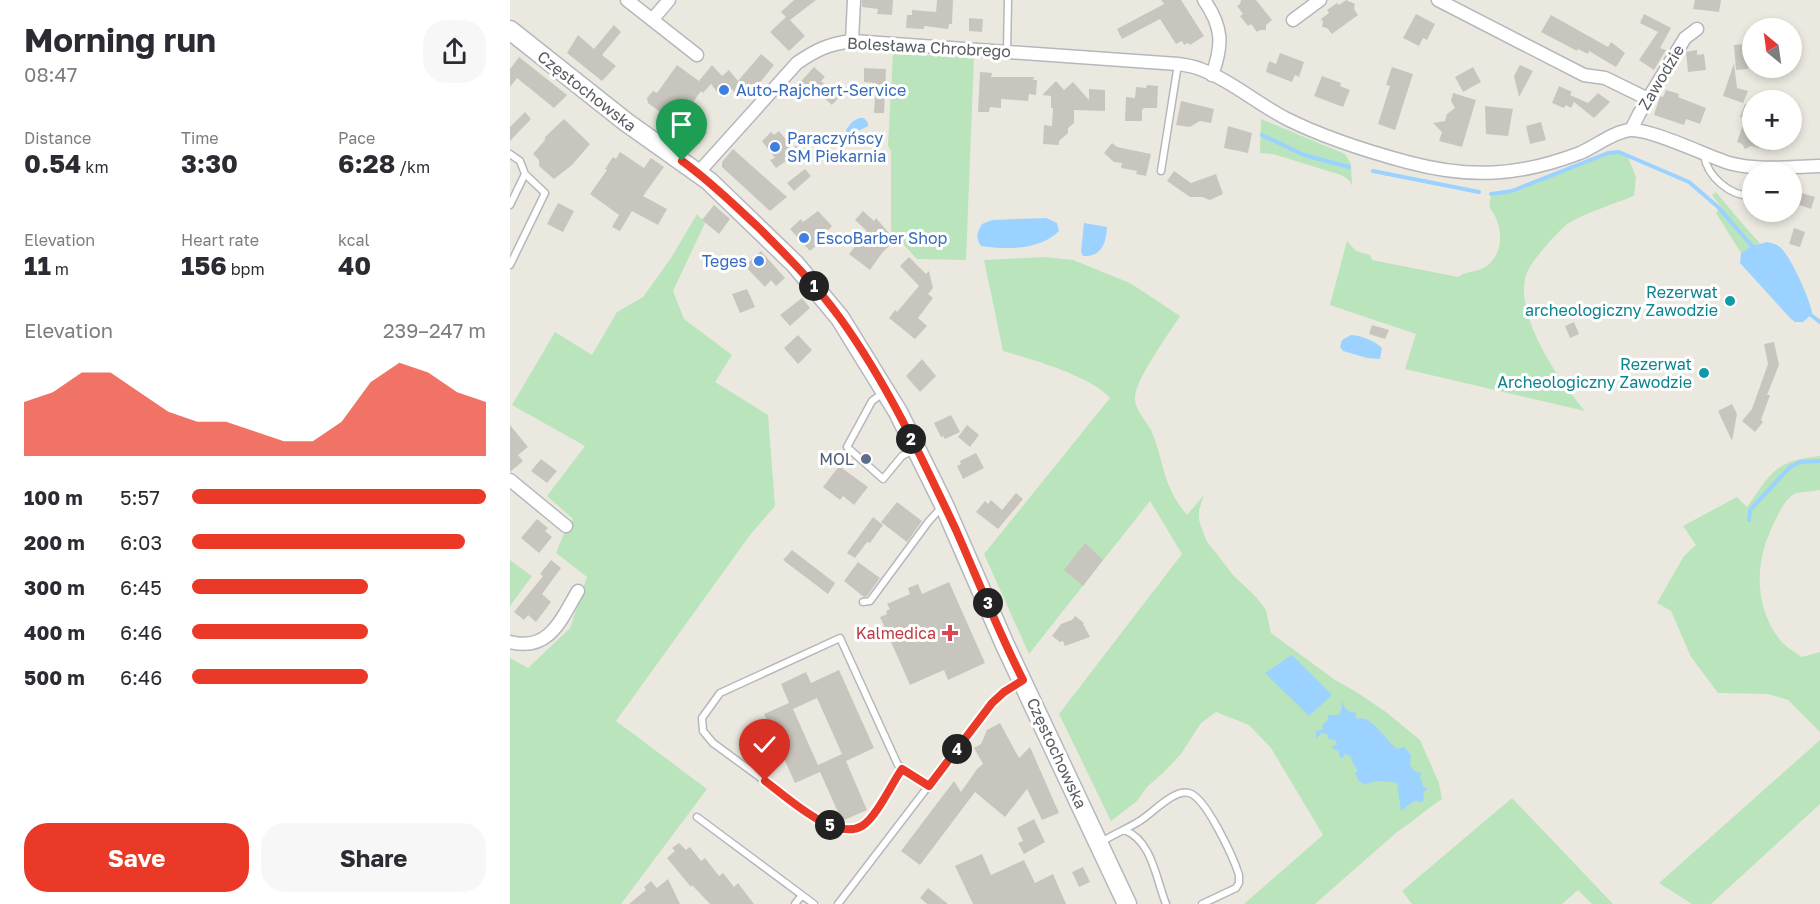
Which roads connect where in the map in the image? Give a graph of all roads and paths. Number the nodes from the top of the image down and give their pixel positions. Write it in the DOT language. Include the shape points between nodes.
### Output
graph roads {
  1 [pos="627,0"];
  2 [pos="669,0"];
  3 [pos="1008,0"];
  4 [pos="1204,0"];
  5 [pos="1320,0"];
  6 [pos="1438,0"];
  7 [pos="852,1"];
  8 [pos="652,20"];
  9 [pos="1293,20"];
  10 [pos="1697,29"];
  11 [pos="511,31"];
  12 [pos="852,40"];
  13 [pos="1007,51"];
  14 [pos="697,55"];
  15 [pos="1178,64"];
  16 [pos="1212,75"];
  17 [pos="1648,99"];
  18 [pos="1631,130"];
  19 [pos="510,154"];
  20 [pos="1704,154"];
  21 [pos="1742,165"];
  22 [pos="1820,166"];
  23 [pos="1802,167"];
  24 [pos="1161,171"];
  25 [pos="698,173"];
  26 [pos="525,174"];
  27 [pos="1742,194"];
  28 [pos="510,205"];
  29 [pos="510,265"];
  30 [pos="886,391"];
  31 [pos="916,449"];
  32 [pos="510,480"];
  33 [pos="944,506"];
  34 [pos="566,526"];
  35 [pos="578,591"];
  36 [pos="862,602"];
  37 [pos="510,642"];
  38 [pos="1023,680"];
  39 [pos="902,769"];
  40 [pos="929,786"];
  41 [pos="697,817"];
  42 [pos="1124,830"];
  43 [pos="1099,843"];
  44 [pos="802,895"];
  45 [pos="795,904"];
  46 [pos="814,904"];
  47 [pos="838,904"];
  48 [pos="1127,904"];
  49 [pos="1166,904"];
  50 [pos="1202,904"];
  1 -- 8 [label="street"];
  2 -- 8 [label="street"];
  3 -- 13 [label="lane"];
  4 -- 16 [label="street" via="1221,38"];
  5 -- 9 [label="street"];
  6 -- 17 [label="street" via="1584,75 1605,78"];
  7 -- 12 [label="street"];
  8 -- 14 [label="street"];
  10 -- 17 [label="street, Zawodzie" via="1685,38"];
  11 -- 25 [label="main road, Częstochowska" via="615,114"];
  12 -- 13 [label="street, Bolesława Chrobrego"];
  12 -- 25 [label="street, Bolesława Chrobrego" via="832,43 797,63"];
  13 -- 15 [label="street, Bolesława Chrobrego"];
  15 -- 16 [label="street, Bolesława Chrobrego"];
  15 -- 24 [label="lane"];
  16 -- 18 [label="street, Bolesława Chrobrego" via="1310,130 1407,162 1443,169 1517,171 1550,164"];
  17 -- 18 [label="street, Zawodzie"];
  18 -- 20 [label="street"];
  19 -- 26 [label="lane" via="520,161"];
  20 -- 21 [label="street"];
  20 -- 27 [label="lane" via="1714,178"];
  22 -- 23 [label="street"];
  25 -- 30 [label="main road, Częstochowska" via="814,285"];
  26 -- 28 [label="lane"];
  26 -- 29 [label="lane" via="545,193"];
  30 -- 31 [label="main road, Częstochowska"];
  30 -- 31 [label="lane" via="872,401 847,447 883,479 902,456"];
  31 -- 33 [label="main road, Częstochowska"];
  32 -- 34 [label="street"];
  33 -- 36 [label="lane" via="870,601"];
  33 -- 38 [label="main road, Częstochowska"];
  35 -- 37 [label="street" via="545,639 523,645"];
  38 -- 40 [label="lane" via="992,703"];
  38 -- 43 [label="main road, Częstochowska"];
  39 -- 39 [label="lane" via="840,638 720,693 702,718 704,731 713,743 818,820 842,829 862,826 871,818"];
  39 -- 40 [label="lane"];
  40 -- 47 [label="lane"];
  41 -- 44 [label="lane"];
  42 -- 43 [label="lane"];
  42 -- 49 [label="lane" via="1136,835 1143,844"];
  42 -- 50 [label="lane" via="1179,794 1197,797 1220,832 1239,875 1236,888"];
  43 -- 48 [label="main road, Częstochowska"];
  44 -- 45 [label="lane"];
  44 -- 46 [label="lane"];
}
